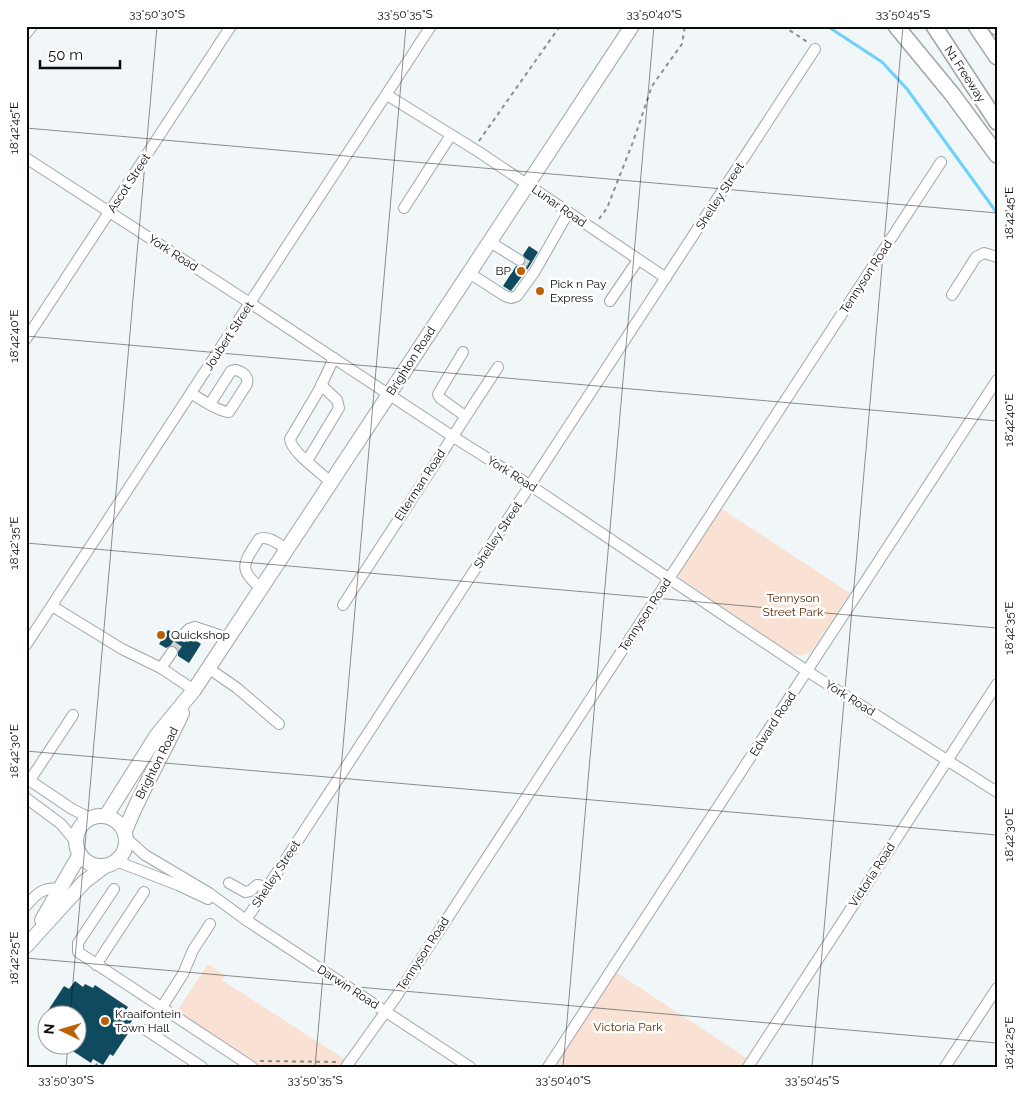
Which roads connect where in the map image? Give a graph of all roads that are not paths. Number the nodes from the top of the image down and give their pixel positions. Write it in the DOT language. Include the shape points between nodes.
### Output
graph roads {
  1 [pos="32,26"];
  2 [pos="231,26"];
  3 [pos="431,26"];
  4 [pos="632,26"];
  5 [pos="896,26"];
  6 [pos="934,26"];
  7 [pos="976,26"];
  8 [pos="26,34"];
  9 [pos="815,49"];
  10 [pos="997,58"];
  11 [pos="388,94"];
  12 [pos="997,122"];
  13 [pos="451,135"];
  14 [pos="997,155"];
  15 [pos="26,158"];
  16 [pos="941,162"];
  17 [pos="528,185"];
  18 [pos="404,208"];
  19 [pos="110,213"];
  20 [pos="568,213"];
  21 [pos="490,242"];
  22 [pos="997,256"];
  23 [pos="519,260"];
  24 [pos="638,260"];
  25 [pos="468,273"];
  26 [pos="666,278"];
  27 [pos="952,295"];
  28 [pos="610,301"];
  29 [pos="250,303"];
  30 [pos="26,339"];
  31 [pos="463,352"];
  32 [pos="334,358"];
  33 [pos="498,367"];
  34 [pos="997,380"];
  35 [pos="321,386"];
  36 [pos="191,393"];
  37 [pos="389,394"];
  38 [pos="210,404"];
  39 [pos="465,416"];
  40 [pos="452,436"];
  41 [pos="308,461"];
  42 [pos="331,482"];
  43 [pos="531,486"];
  44 [pos="286,549"];
  45 [pos="669,579"];
  46 [pos="260,588"];
  47 [pos="343,604"];
  48 [pos="52,606"];
  49 [pos="185,634"];
  50 [pos="228,638"];
  51 [pos="26,645"];
  52 [pos="172,652"];
  53 [pos="161,668"];
  54 [pos="208,668"];
  55 [pos="808,671"];
  56 [pos="997,684"];
  57 [pos="192,693"];
  58 [pos="73,715"];
  59 [pos="279,724"];
  60 [pos="947,759"];
  61 [pos="28,779"];
  62 [pos="997,792"];
  63 [pos="26,798"];
  64 [pos="106,816"];
  65 [pos="90,818"];
  66 [pos="126,835"];
  67 [pos="78,848"];
  68 [pos="111,863"];
  69 [pos="229,883"];
  70 [pos="268,887"];
  71 [pos="60,889"];
  72 [pos="114,889"];
  73 [pos="144,892"];
  74 [pos="26,906"];
  75 [pos="226,907"];
  76 [pos="246,920"];
  77 [pos="210,924"];
  78 [pos="26,946"];
  79 [pos="96,965"];
  80 [pos="997,988"];
  81 [pos="162,1007"];
  82 [pos="384,1011"];
  83 [pos="146,1030"];
  84 [pos="245,1065"];
  85 [pos="347,1065"];
  86 [pos="202,1067"];
  87 [pos="470,1067"];
  88 [pos="548,1067"];
  89 [pos="748,1067"];
  90 [pos="945,1067"];
  1 -- 8 [label="street"];
  2 -- 19 [label="street, Ascot Street"];
  3 -- 11 [label="street, Joubert Street"];
  4 -- 17 [label="main road, Brighton Road"];
  5 -- 14 [label="highway" via="947,87"];
  6 -- 12 [label="highway, N1 Freeway"];
  7 -- 10 [label="highway"];
  9 -- 26 [label="street, Shelley Street"];
  11 -- 13 [label="street, Lunar Road"];
  11 -- 29 [label="street, Joubert Street"];
  13 -- 17 [label="street, Lunar Road"];
  13 -- 18 [label="street"];
  15 -- 19 [label="street, York Road"];
  16 -- 45 [label="street, Tennyson Road"];
  17 -- 20 [label="street, Lunar Road"];
  17 -- 21 [label="main road, Brighton Road"];
  19 -- 29 [label="street, York Road"];
  19 -- 30 [label="street, Ascot Street"];
  20 -- 24 [label="street, Lunar Road"];
  20 -- 25 [label="street" via="520,294 511,298 505,296"];
  21 -- 23 [label="street"];
  21 -- 25 [label="main road, Brighton Road"];
  22 -- 27 [label="street" via="980,254"];
  24 -- 26 [label="street, Lunar Road"];
  24 -- 28 [label="street"];
  25 -- 37 [label="main road, Brighton Road"];
  26 -- 43 [label="street, Shelley Street"];
  29 -- 32 [label="street, York Road"];
  29 -- 36 [label="street, Joubert Street"];
  31 -- 39 [label="street" via="438,394"];
  32 -- 35 [label="street"];
  32 -- 37 [label="street, York Road"];
  33 -- 39 [label="street, Elterman Road"];
  34 -- 55 [label="street, Edward Road"];
  35 -- 41 [label="street" via="290,440 295,450"];
  35 -- 41 [label="street" via="338,400 339,408"];
  36 -- 38 [label="street"];
  36 -- 48 [label="street, Joubert Street"];
  37 -- 40 [label="street, York Road"];
  37 -- 42 [label="main road, Brighton Road"];
  39 -- 40 [label="street, Elterman Road"];
  40 -- 43 [label="street, York Road"];
  40 -- 47 [label="street, Elterman Road"];
  41 -- 42 [label="street"];
  42 -- 44 [label="main road, Brighton Road"];
  43 -- 45 [label="street, York Road"];
  43 -- 70 [label="street, Shelley Street"];
  44 -- 46 [label="main road, Brighton Road"];
  44 -- 46 [label="street" via="267,538 259,539 244,567 252,582"];
  45 -- 55 [label="street, York Road"];
  45 -- 82 [label="street, Tennyson Road"];
  46 -- 50 [label="main road, Brighton Road"];
  48 -- 51 [label="street, Joubert Street"];
  48 -- 53 [label="street" via="122,649"];
  49 -- 50 [label="street" via="195,628"];
  50 -- 54 [label="main road, Brighton Road"];
  52 -- 53 [label="street"];
  53 -- 57 [label="street"];
  54 -- 57 [label="main road, Brighton Road"];
  54 -- 59 [label="street"];
  55 -- 60 [label="street, York Road"];
  55 -- 88 [label="street, Edward Road"];
  56 -- 60 [label="street, Victoria Road"];
  57 -- 64 [label="main road, Brighton Road" via="157,736"];
  57 -- 66 [label="main road, Brighton Road" via="135,804"];
  58 -- 61 [label="street"];
  60 -- 62 [label="street, York Road"];
  60 -- 89 [label="street, Victoria Road"];
  61 -- 65 [label="street"];
  63 -- 67 [label="street" via="61,824"];
  64 -- 65 [label="main road"];
  64 -- 66 [label="main road" via="120,824"];
  65 -- 67 [label="main road" via="80,828"];
  66 -- 68 [label="main road" via="122,855"];
  66 -- 75 [label="street, Darwin Road" via="145,856 209,893"];
  67 -- 68 [label="main road" via="90,864"];
  67 -- 71 [label="main road"];
  68 -- 75 [label="street, Darwin Road" via="170,882"];
  68 -- 78 [label="main road" via="84,882"];
  69 -- 70 [label="street" via="245,892 257,885"];
  70 -- 76 [label="street, Shelley Street"];
  71 -- 74 [label="street" via="45,889"];
  71 -- 78 [label="main road"];
  72 -- 79 [label="street" via="77,945 79,954"];
  73 -- 79 [label="street"];
  75 -- 76 [label="street, Darwin Road"];
  76 -- 82 [label="street, Darwin Road"];
  77 -- 81 [label="street" via="192,950 183,974"];
  79 -- 81 [label="street"];
  80 -- 90 [label="street"];
  81 -- 84 [label="street"];
  82 -- 85 [label="street, Tennyson Road"];
  82 -- 87 [label="street, Darwin Road"];
  83 -- 86 [label="street"];
}
